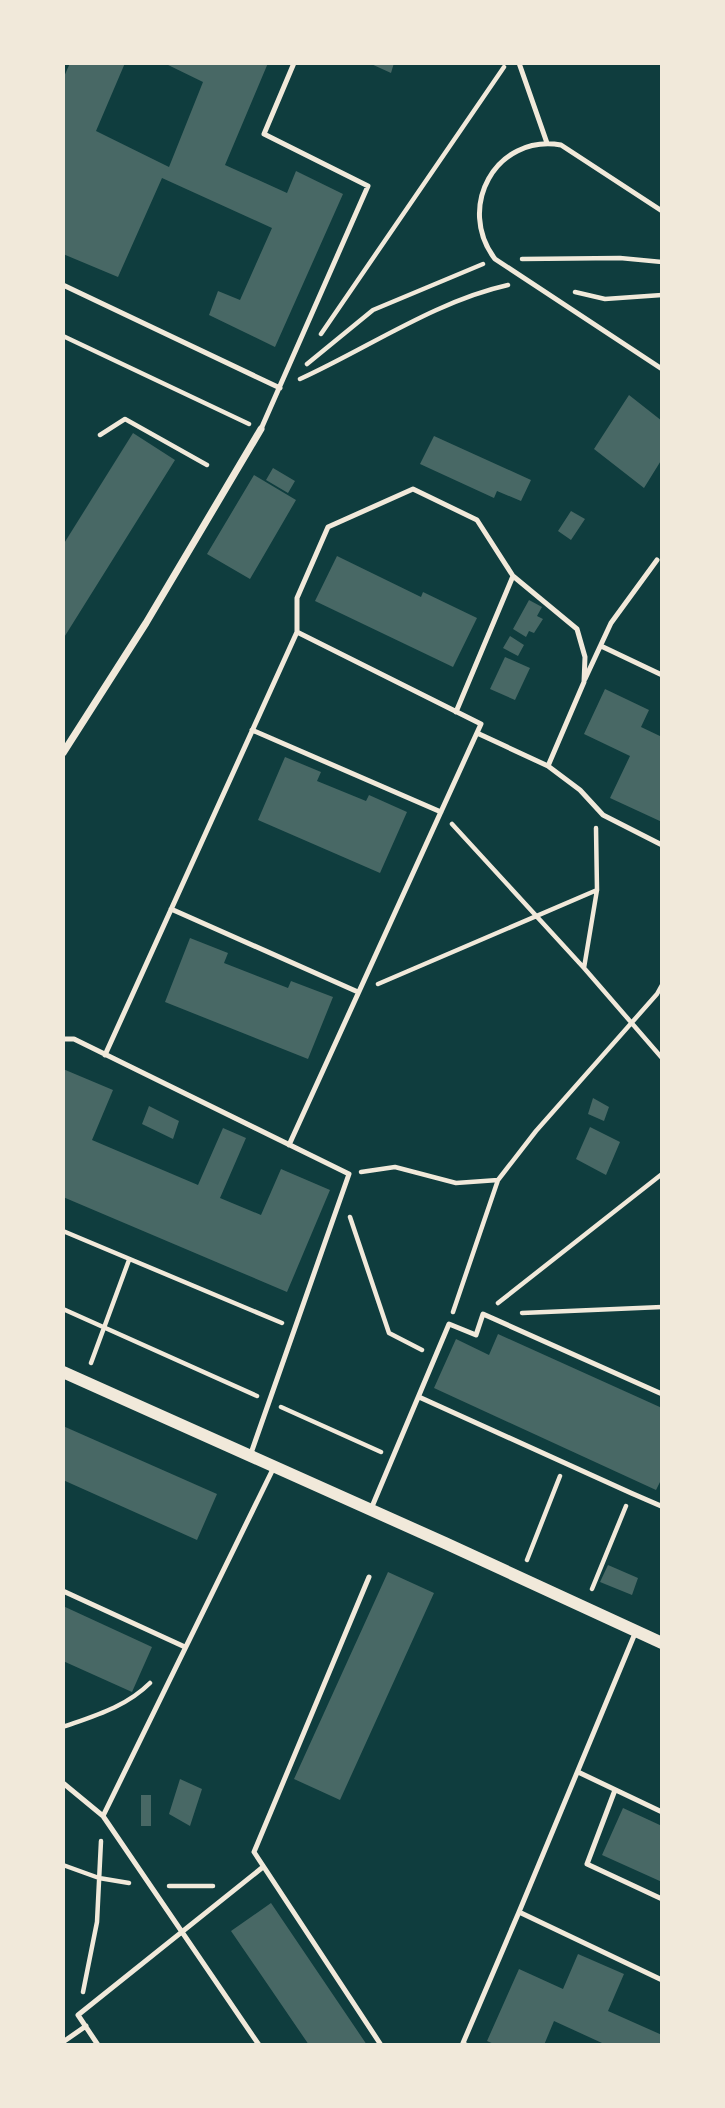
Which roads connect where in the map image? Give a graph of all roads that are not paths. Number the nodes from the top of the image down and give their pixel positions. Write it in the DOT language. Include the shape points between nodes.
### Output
graph roads {
  1 [pos="294,63"];
  2 [pos="519,63"];
  3 [pos="547,143"];
  4 [pos="662,211"];
  5 [pos="63,285"];
  6 [pos="662,369"];
  7 [pos="280,388"];
  8 [pos="261,429"];
  9 [pos="657,560"];
  10 [pos="513,576"];
  11 [pos="297,632"];
  12 [pos="601,646"];
  13 [pos="662,675"];
  14 [pos="584,682"];
  15 [pos="456,712"];
  16 [pos="252,730"];
  17 [pos="477,733"];
  18 [pos="63,753"];
  19 [pos="548,766"];
  20 [pos="441,812"];
  21 [pos="662,845"];
  22 [pos="171,909"];
  23 [pos="358,992"];
  24 [pos="63,1039"];
  25 [pos="105,1055"];
  26 [pos="289,1145"];
  27 [pos="63,1372"];
  28 [pos="662,1394"];
  29 [pos="419,1397"];
  30 [pos="250,1456"];
  31 [pos="274,1467"];
  32 [pos="662,1504"];
  33 [pos="371,1509"];
  34 [pos="369,1577"];
  35 [pos="63,1591"];
  36 [pos="636,1631"];
  37 [pos="662,1643"];
  38 [pos="185,1647"];
  39 [pos="578,1772"];
  40 [pos="63,1783"];
  41 [pos="615,1790"];
  42 [pos="662,1812"];
  43 [pos="103,1816"];
  44 [pos="263,1867"];
  45 [pos="662,1899"];
  46 [pos="519,1912"];
  47 [pos="182,1932"];
  48 [pos="662,1980"];
  49 [pos="86,2026"];
  50 [pos="63,2042"];
  51 [pos="98,2045"];
  52 [pos="259,2045"];
  53 [pos="381,2045"];
  54 [pos="466,2045"];
  1 -- 7 [label="lane" via="264,134 368,186"];
  2 -- 3 [label="lane"];
  3 -- 4 [label="lane" via="561,145"];
  3 -- 6 [label="lane" via="511,153 492,174 481,199 484,241 495,259"];
  5 -- 7 [label="lane"];
  7 -- 8 [label="lane"];
  8 -- 18 [label="street"];
  9 -- 12 [label="lane" via="611,623"];
  10 -- 11 [label="lane" via="477,520 413,489 328,527 297,598"];
  10 -- 14 [label="lane" via="577,629 585,657"];
  10 -- 15 [label="lane"];
  11 -- 15 [label="lane"];
  11 -- 16 [label="lane"];
  12 -- 13 [label="lane"];
  12 -- 14 [label="lane"];
  14 -- 19 [label="lane"];
  15 -- 17 [label="lane" via="481,724"];
  16 -- 20 [label="lane"];
  16 -- 22 [label="lane"];
  17 -- 19 [label="lane"];
  17 -- 20 [label="lane"];
  19 -- 21 [label="lane" via="603,815"];
  20 -- 23 [label="lane"];
  22 -- 23 [label="lane"];
  22 -- 25 [label="lane"];
  23 -- 26 [label="lane"];
  24 -- 25 [label="lane" via="74,1039"];
  25 -- 26 [label="lane"];
  26 -- 30 [label="lane" via="349,1174"];
  27 -- 30 [label="street"];
  28 -- 29 [label="lane" via="483,1314 476,1335 449,1324"];
  29 -- 32 [label="lane"];
  29 -- 33 [label="lane"];
  30 -- 31 [label="street"];
  31 -- 33 [label="street"];
  31 -- 38 [label="lane"];
  33 -- 36 [label="street"];
  34 -- 44 [label="lane" via="254,1852"];
  35 -- 38 [label="lane"];
  36 -- 37 [label="street"];
  36 -- 39 [label="lane"];
  38 -- 43 [label="lane"];
  39 -- 41 [label="lane"];
  39 -- 46 [label="lane"];
  40 -- 43 [label="lane"];
  41 -- 42 [label="lane"];
  41 -- 45 [label="lane" via="587,1864"];
  43 -- 47 [label="lane"];
  44 -- 47 [label="lane"];
  44 -- 53 [label="lane"];
  46 -- 48 [label="lane"];
  46 -- 54 [label="lane" via="463,2043"];
  47 -- 49 [label="lane" via="78,2015"];
  47 -- 52 [label="lane"];
  49 -- 50 [label="lane"];
  49 -- 51 [label="lane"];
}
